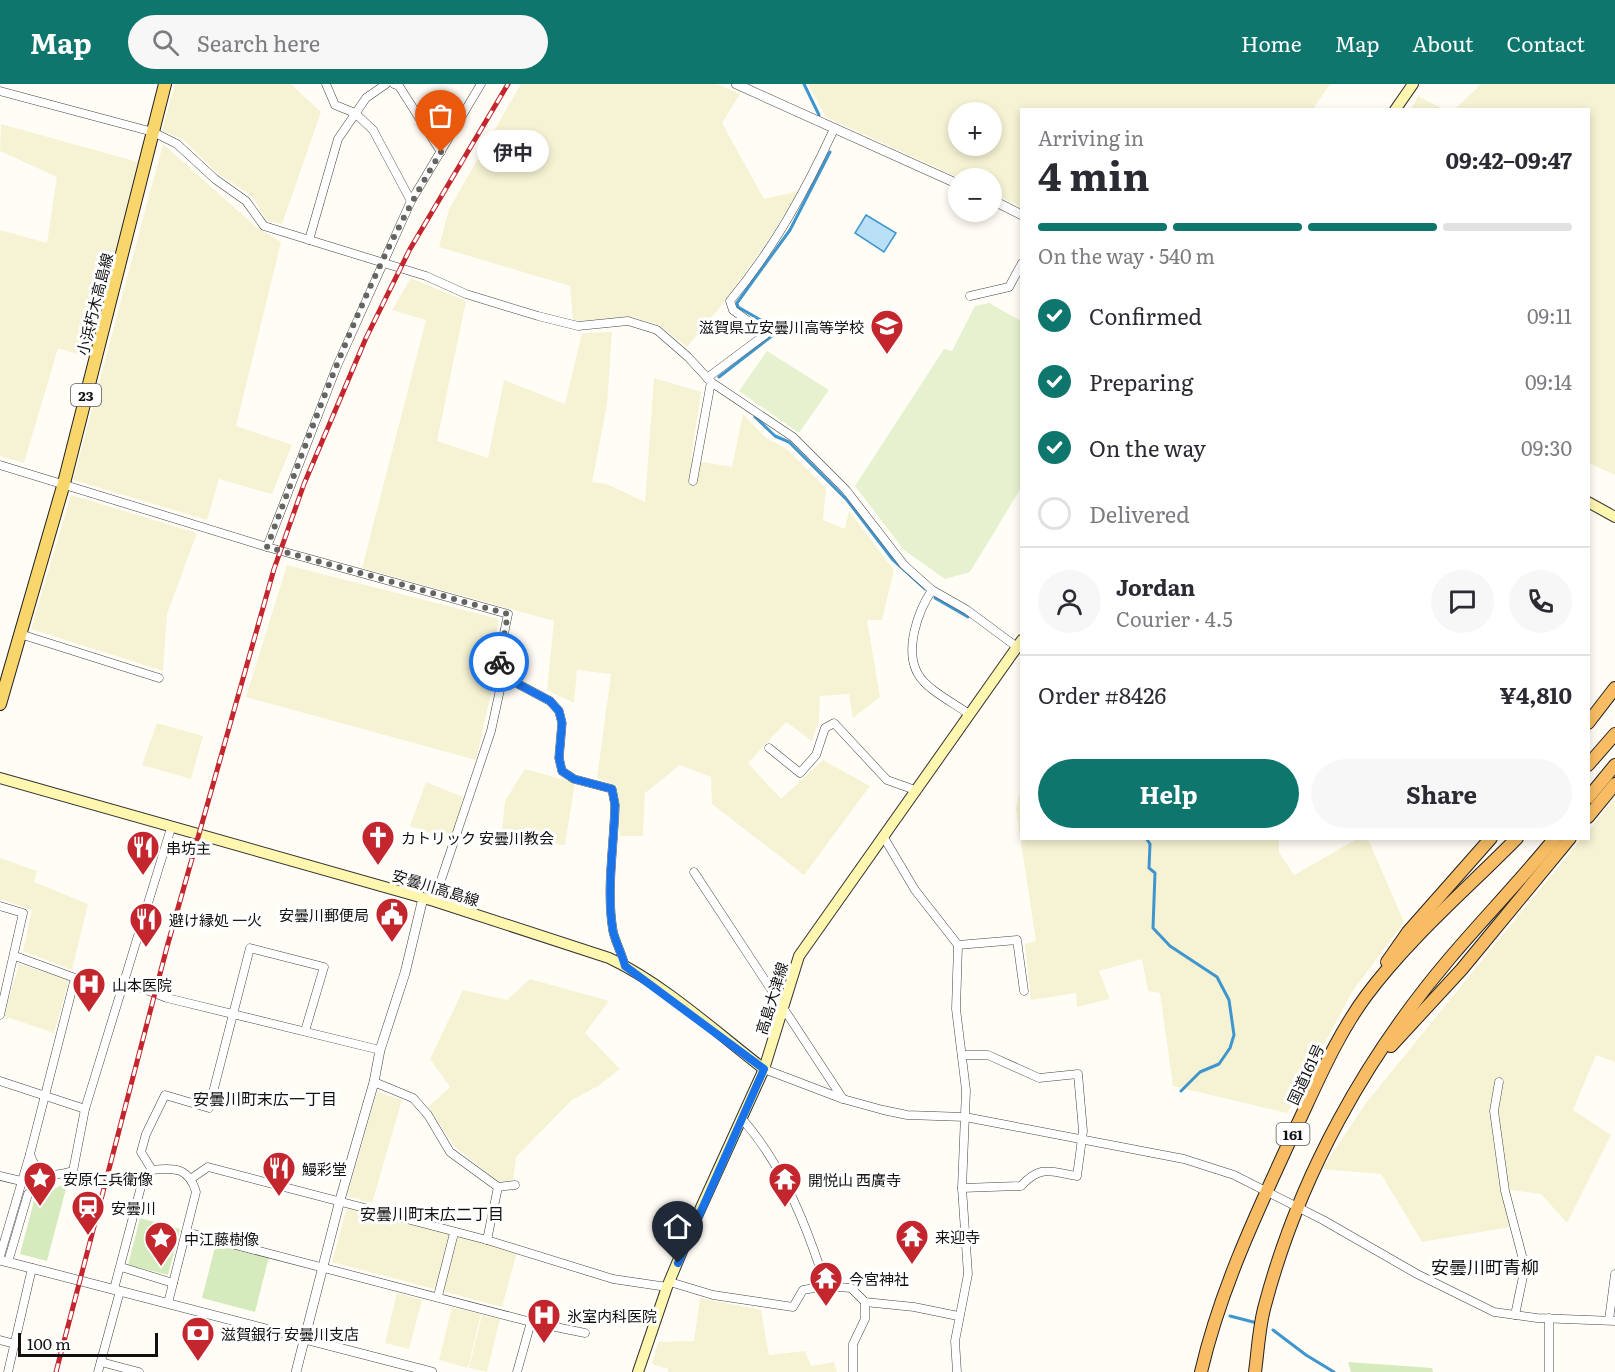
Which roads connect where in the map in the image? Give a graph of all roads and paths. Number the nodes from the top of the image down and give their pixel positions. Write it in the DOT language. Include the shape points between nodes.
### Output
graph roads {
  1 [pos="1,84"];
  2 [pos="165,84"];
  3 [pos="326,84"];
  4 [pos="386,84"];
  5 [pos="394,84"];
  6 [pos="481,84"];
  7 [pos="736,84"];
  8 [pos="1413,84"];
  9 [pos="0,90"];
  10 [pos="1396,108"];
  11 [pos="356,113"];
  12 [pos="834,129"];
  13 [pos="153,132"];
  14 [pos="441,152"];
  15 [pos="948,179"];
  16 [pos="411,201"];
  17 [pos="1002,205"];
  18 [pos="1020,213"];
  19 [pos="309,240"];
  20 [pos="383,263"];
  21 [pos="1020,266"];
  22 [pos="970,296"];
  23 [pos="709,380"];
  24 [pos="0,465"];
  25 [pos="693,481"];
  26 [pos="64,483"];
  27 [pos="1590,503"];
  28 [pos="1615,517"];
  29 [pos="267,547"];
  30 [pos="932,590"];
  31 [pos="20,634"];
  32 [pos="1019,644"];
  33 [pos="503,676"];
  34 [pos="159,678"];
  35 [pos="1615,688"];
  36 [pos="0,704"];
  37 [pos="969,714"];
  38 [pos="1590,720"];
  39 [pos="1615,734"];
  40 [pos="769,747"];
  41 [pos="1590,763"];
  42 [pos="1615,765"];
  43 [pos="0,778"];
  44 [pos="1615,784"];
  45 [pos="915,790"];
  46 [pos="1590,796"];
  47 [pos="1590,815"];
  48 [pos="171,828"];
  49 [pos="883,836"];
  50 [pos="1489,840"];
  51 [pos="1515,840"];
  52 [pos="1553,840"];
  53 [pos="1568,840"];
  54 [pos="694,872"];
  55 [pos="423,898"];
  56 [pos="434,901"];
  57 [pos="0,906"];
  58 [pos="958,945"];
  59 [pos="15,956"];
  60 [pos="625,966"];
  61 [pos="123,981"];
  62 [pos="1024,991"];
  63 [pos="1367,994"];
  64 [pos="783,1009"];
  65 [pos="0,1015"];
  66 [pos="234,1015"];
  67 [pos="305,1031"];
  68 [pos="380,1050"];
  69 [pos="962,1055"];
  70 [pos="1376,1055"];
  71 [pos="764,1069"];
  72 [pos="0,1081"];
  73 [pos="374,1082"];
  74 [pos="1499,1082"];
  75 [pos="43,1095"];
  76 [pos="843,1099"];
  77 [pos="85,1109"];
  78 [pos="965,1117"];
  79 [pos="743,1120"];
  80 [pos="1080,1140"];
  81 [pos="30,1154"];
  82 [pos="152,1170"];
  83 [pos="0,1176"];
  84 [pos="53,1177"];
  85 [pos="192,1179"];
  86 [pos="21,1181"];
  87 [pos="515,1185"];
  88 [pos="498,1187"];
  89 [pos="962,1188"];
  90 [pos="1266,1191"];
  91 [pos="340,1200"];
  92 [pos="1299,1209"];
  93 [pos="186,1232"];
  94 [pos="454,1233"];
  95 [pos="487,1240"];
  96 [pos="0,1256"];
  97 [pos="4,1261"];
  98 [pos="121,1267"];
  99 [pos="323,1267"];
  100 [pos="32,1268"];
  101 [pos="1615,1274"];
  102 [pos="173,1283"];
  103 [pos="668,1285"];
  104 [pos="826,1286"];
  105 [pos="117,1290"];
  106 [pos="438,1296"];
  107 [pos="865,1302"];
  108 [pos="168,1303"];
  109 [pos="1515,1315"];
  110 [pos="958,1316"];
  111 [pos="1548,1318"];
  112 [pos="1612,1320"];
  113 [pos="531,1322"];
  114 [pos="585,1333"];
  115 [pos="305,1339"];
  116 [pos="0,1340"];
  117 [pos="15,1344"];
  118 [pos="101,1362"];
  119 [pos="8,1372"];
  120 [pos="98,1372"];
  121 [pos="139,1372"];
  122 [pos="296,1372"];
  123 [pos="432,1372"];
  124 [pos="517,1372"];
  125 [pos="638,1372"];
  126 [pos="852,1372"];
  127 [pos="957,1372"];
  128 [pos="1201,1372"];
  129 [pos="1255,1372"];
  130 [pos="1549,1372"];
  1 -- 9 [label="street"];
  2 -- 13 [label="main road, 小浜朽木高島線 / 23"];
  3 -- 11 [label="street" via="335,105"];
  4 -- 11 [label="street" via="366,98"];
  5 -- 14 [label="street"];
  6 -- 14 [label="street"];
  7 -- 12 [label="street"];
  8 -- 10 [label="main road"];
  9 -- 13 [label="street"];
  11 -- 16 [label="street" via="373,130"];
  11 -- 19 [label="street" via="338,139"];
  12 -- 15 [label="street"];
  12 -- 23 [label="street" via="792,215 730,301 733,310 766,334"];
  13 -- 19 [label="street" via="177,144 246,201 264,226"];
  13 -- 26 [label="main road, 小浜朽木高島線 / 23"];
  14 -- 16 [label="street"];
  16 -- 20 [label="street"];
  17 -- 18 [label="street"];
  19 -- 20 [label="street"];
  20 -- 23 [label="street" via="466,294 578,326 628,321 642,324 668,338"];
  20 -- 29 [label="street" via="337,366"];
  21 -- 22 [label="street" via="1009,287"];
  23 -- 25 [label="street"];
  23 -- 30 [label="street" via="793,437 846,490 904,565"];
  24 -- 26 [label="street"];
  26 -- 29 [label="street"];
  26 -- 31 [label="main road, 小浜朽木高島線 / 23"];
  27 -- 28 [label="main road"];
  29 -- 33 [label="street" via="508,614 498,663"];
  30 -- 32 [label="street"];
  30 -- 37 [label="street" via="915,631 917,674 933,691"];
  31 -- 34 [label="street"];
  31 -- 36 [label="main road, 小浜朽木高島線 / 23"];
  32 -- 37 [label="main road, 高島大津線"];
  33 -- 56 [label="street" via="483,760"];
  33 -- 60 [label="street" via="550,701 559,711 562,771 574,779 612,789 615,805 611,910 613,933"];
  35 -- 38 [label="highway"];
  37 -- 45 [label="main road, 高島大津線"];
  39 -- 41 [label="highway"];
  40 -- 45 [label="street" via="800,773 816,755 825,728 834,723 887,780"];
  42 -- 46 [label="highway"];
  43 -- 48 [label="main road, 安曇川高島線"];
  44 -- 47 [label="highway"];
  45 -- 49 [label="main road, 高島大津線"];
  48 -- 55 [label="main road, 安曇川高島線"];
  48 -- 61 [label="street"];
  49 -- 58 [label="street" via="915,891"];
  49 -- 64 [label="main road, 高島大津線" via="799,956"];
  50 -- 63 [label="highway" via="1408,932"];
  51 -- 63 [label="highway, 国道161号 / 161"];
  52 -- 70 [label="highway, 161" via="1449,959"];
  53 -- 70 [label="highway" via="1462,969 1394,1043"];
  54 -- 64 [label="street"];
  55 -- 56 [label="main road, 安曇川高島線"];
  55 -- 68 [label="street" via="405,973"];
  56 -- 60 [label="main road, 安曇川高島線" via="579,947"];
  57 -- 59 [label="street" via="23,913"];
  58 -- 62 [label="street" via="1017,940"];
  58 -- 69 [label="street" via="956,1009"];
  59 -- 65 [label="street"];
  59 -- 75 [label="street" via="75,978"];
  60 -- 71 [label="main road, 安曇川高島線"];
  61 -- 66 [label="street" via="167,998"];
  61 -- 77 [label="street"];
  63 -- 90 [label="highway, 国道161号 / 161" via="1333,1047"];
  64 -- 71 [label="main road, 高島大津線"];
  64 -- 76 [label="street"];
  66 -- 67 [label="street"];
  66 -- 67 [label="street" via="250,948 324,968"];
  66 -- 82 [label="street" via="209,1108 165,1095 141,1152"];
  67 -- 68 [label="street"];
  68 -- 73 [label="street"];
  69 -- 78 [label="street"];
  69 -- 80 [label="street" via="987,1055 1039,1078 1078,1074 1083,1105"];
  70 -- 92 [label="highway, 161" via="1338,1122"];
  71 -- 76 [label="street"];
  71 -- 79 [label="main road, 高島大津線"];
  72 -- 75 [label="street"];
  73 -- 88 [label="street" via="413,1098 450,1152"];
  73 -- 91 [label="street"];
  74 -- 109 [label="street" via="1494,1111 1505,1191 1525,1267"];
  75 -- 77 [label="street"];
  75 -- 81 [label="street"];
  76 -- 78 [label="street" via="907,1115"];
  77 -- 84 [label="street" via="73,1171"];
  78 -- 80 [label="street"];
  78 -- 89 [label="street"];
  79 -- 103 [label="main road, 高島大津線"];
  79 -- 104 [label="street" via="779,1173 802,1218"];
  80 -- 89 [label="street" via="1077,1176 1040,1171 1021,1186"];
  80 -- 90 [label="street" via="1184,1159 1234,1175"];
  81 -- 84 [label="street" via="37,1169"];
  81 -- 86 [label="street"];
  82 -- 85 [label="street" via="168,1168"];
  82 -- 98 [label="street" via="143,1179"];
  83 -- 86 [label="street"];
  84 -- 97 [label="street" via="28,1194"];
  85 -- 91 [label="street" via="208,1167"];
  85 -- 93 [label="street" via="196,1192"];
  86 -- 96 [label="street"];
  87 -- 88 [label="street"];
  88 -- 95 [label="street"];
  89 -- 110 [label="street" via="968,1274"];
  90 -- 92 [label="street"];
  90 -- 128 [label="highway, 国道161号 / 161" via="1213,1325"];
  91 -- 94 [label="street"];
  91 -- 99 [label="street"];
  92 -- 109 [label="street" via="1457,1295 1494,1312"];
  92 -- 129 [label="highway, 161" via="1265,1306"];
  93 -- 99 [label="street"];
  93 -- 102 [label="street"];
  94 -- 95 [label="street"];
  94 -- 106 [label="street"];
  95 -- 103 [label="street" via="613,1280"];
  97 -- 100 [label="street"];
  98 -- 102 [label="street"];
  98 -- 105 [label="street"];
  99 -- 106 [label="street"];
  99 -- 115 [label="street"];
  100 -- 105 [label="street"];
  100 -- 117 [label="street"];
  101 -- 112 [label="street"];
  102 -- 108 [label="street"];
  103 -- 104 [label="street" via="793,1307 803,1290"];
  103 -- 125 [label="main road, 高島大津線"];
  104 -- 107 [label="street" via="851,1288"];
  105 -- 108 [label="street"];
  105 -- 118 [label="street"];
  106 -- 113 [label="street"];
  107 -- 110 [label="street"];
  107 -- 126 [label="street" via="865,1318 853,1344"];
  108 -- 115 [label="street"];
  109 -- 111 [label="street"];
  110 -- 127 [label="street"];
  111 -- 112 [label="street"];
  111 -- 130 [label="street"];
  113 -- 114 [label="street"];
  113 -- 124 [label="street"];
  115 -- 122 [label="street"];
  115 -- 123 [label="street"];
  116 -- 117 [label="street"];
  117 -- 119 [label="street"];
  118 -- 120 [label="street"];
  118 -- 121 [label="street"];
}
